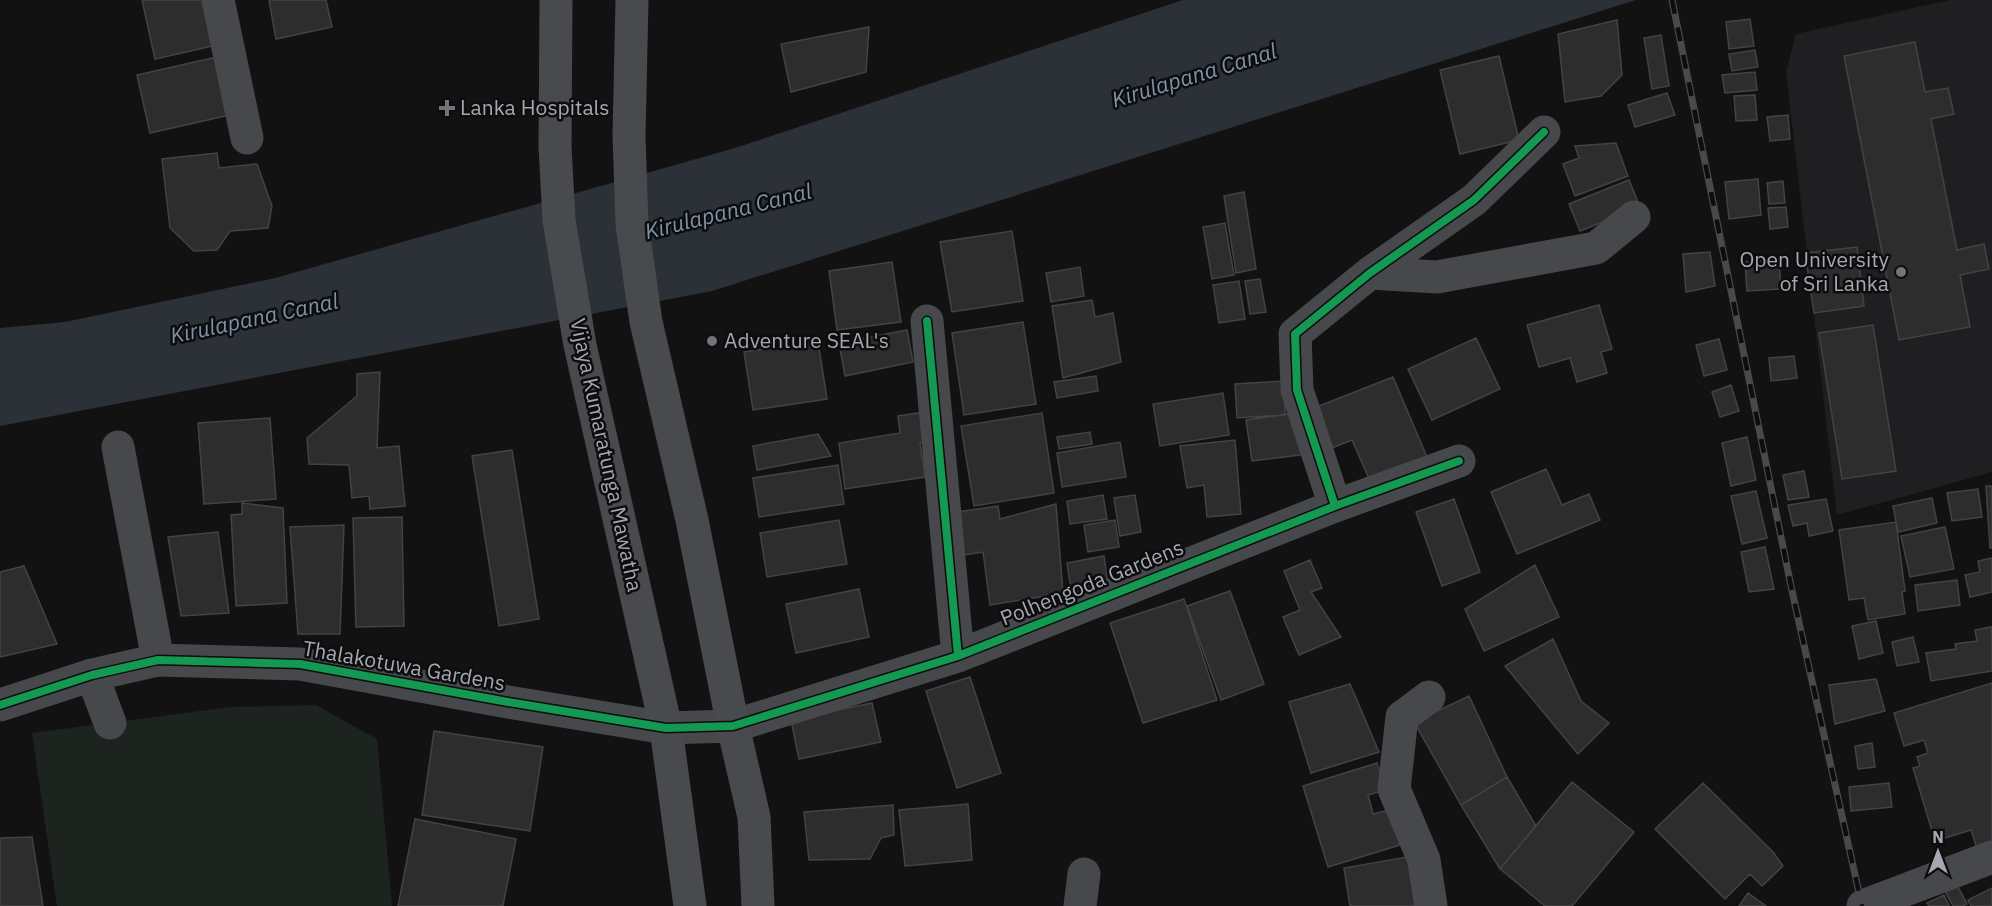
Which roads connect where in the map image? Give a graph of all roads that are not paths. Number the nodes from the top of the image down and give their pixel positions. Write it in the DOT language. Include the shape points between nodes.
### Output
graph roads {
  1 [pos="218,0"];
  2 [pos="556,0"];
  3 [pos="632,0"];
  4 [pos="1544,132"];
  5 [pos="247,138"];
  6 [pos="1634,217"];
  7 [pos="1370,273"];
  8 [pos="927,321"];
  9 [pos="118,447"];
  10 [pos="1459,461"];
  11 [pos="1335,506"];
  12 [pos="958,656"];
  13 [pos="158,660"];
  14 [pos="92,675"];
  15 [pos="1429,697"];
  16 [pos="0,705"];
  17 [pos="110,723"];
  18 [pos="733,726"];
  19 [pos="666,728"];
  20 [pos="1992,856"];
  21 [pos="1084,874"];
  22 [pos="690,906"];
  23 [pos="758,906"];
  24 [pos="1080,906"];
  25 [pos="1431,906"];
  26 [pos="1863,906"];
  1 -- 5 [label="street"];
  2 -- 19 [label="highway, Vijaya Kumaratunga Mawatha" via="558,220 580,345"];
  3 -- 18 [label="highway" via="632,224 646,322 692,520"];
  4 -- 7 [label="street" via="1474,200"];
  6 -- 7 [label="street" via="1596,248 1437,277"];
  7 -- 11 [label="street" via="1295,334 1297,390"];
  8 -- 12 [label="street"];
  9 -- 13 [label="street"];
  10 -- 11 [label="street, Polhengoda Gardens"];
  11 -- 12 [label="street, Polhengoda Gardens"];
  12 -- 18 [label="street, Polhengoda Gardens"];
  13 -- 14 [label="street, Thalakotuwa Gardens"];
  13 -- 19 [label="street, Thalakotuwa Gardens" via="300,664"];
  14 -- 16 [label="street, Thalakotuwa Gardens"];
  14 -- 17 [label="street"];
  15 -- 25 [label="street" via="1402,717 1394,789 1424,860"];
  18 -- 19 [label="street, Thalakotuwa Gardens"];
  18 -- 23 [label="highway" via="754,817"];
  19 -- 22 [label="highway, Vijaya Kumaratunga Mawatha"];
  20 -- 26 [label="street"];
  21 -- 24 [label="street"];
}
